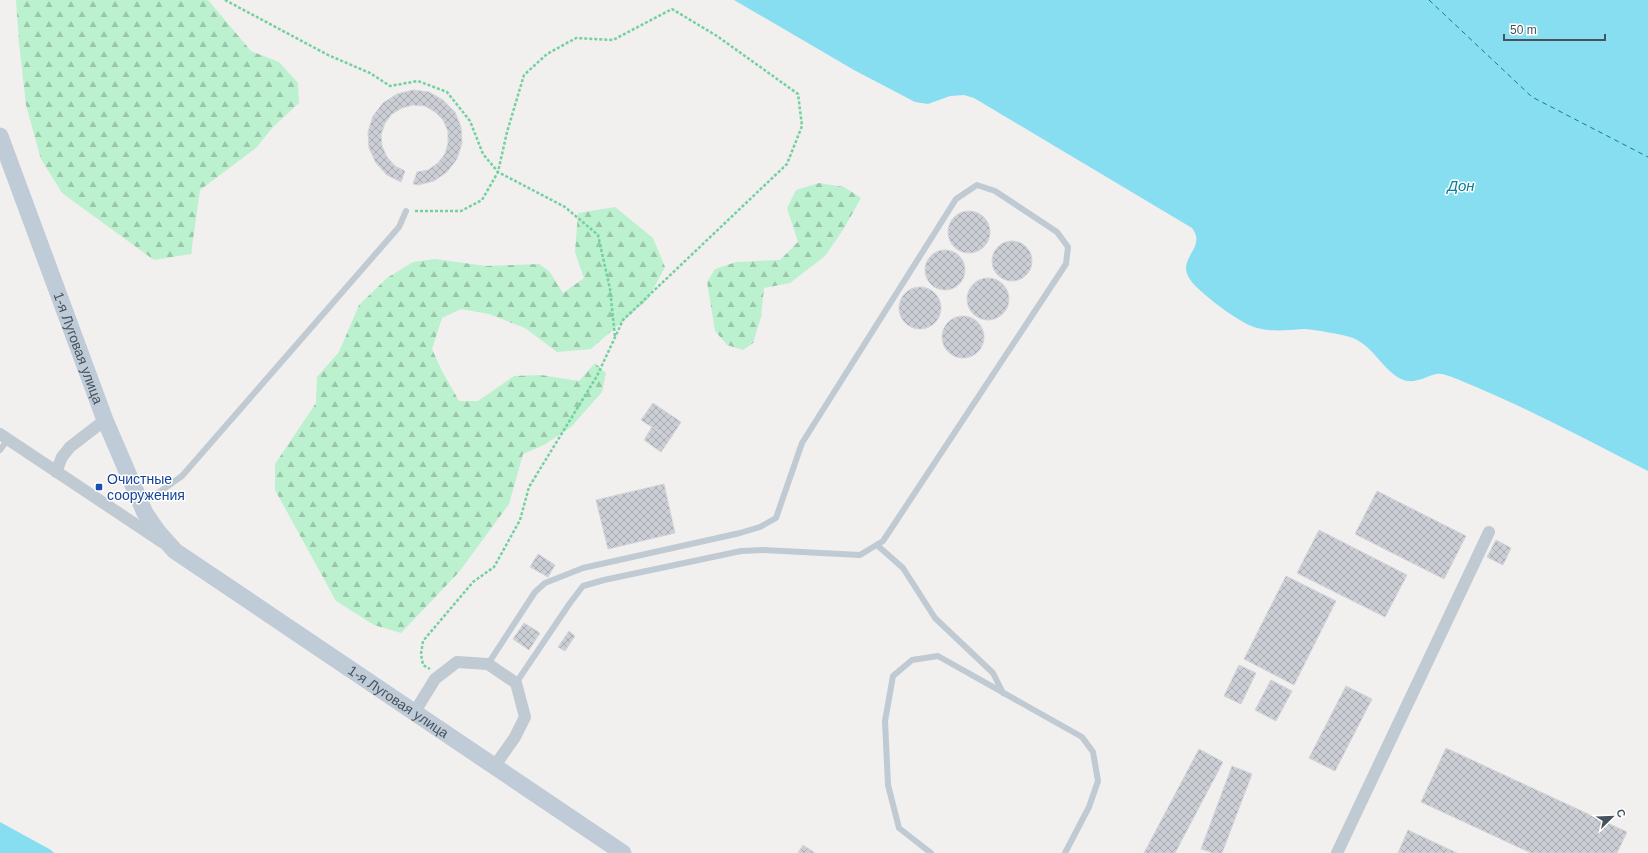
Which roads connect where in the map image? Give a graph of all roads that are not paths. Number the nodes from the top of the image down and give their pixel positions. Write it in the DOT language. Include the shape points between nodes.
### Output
graph roads {
  1 [pos="0,136"];
  2 [pos="406,211"];
  3 [pos="105,420"];
  4 [pos="4,436"];
  5 [pos="0,450"];
  6 [pos="56,472"];
  7 [pos="140,500"];
  8 [pos="1489,532"];
  9 [pos="877,545"];
  10 [pos="175,551"];
  11 [pos="488,664"];
  12 [pos="516,683"];
  13 [pos="1003,693"];
  14 [pos="414,713"];
  15 [pos="494,767"];
  16 [pos="623,853"];
  17 [pos="931,853"];
  18 [pos="1065,853"];
  19 [pos="1337,853"];
  1 -- 3 [label="main road, 1-я Луговая улица"];
  2 -- 7 [label="lane" via="399,227 182,476 158,493"];
  3 -- 6 [label="street" via="70,447 62,457"];
  3 -- 7 [label="main road, 1-я Луговая улица"];
  4 -- 5 [label="lane"];
  4 -- 6 [label="street, 1-я Луговая улица"];
  6 -- 10 [label="street, 1-я Луговая улица"];
  7 -- 10 [label="main road, 1-я Луговая улица" via="158,532"];
  8 -- 19 [label="street"];
  9 -- 11 [label="lane" via="883,541 1066,264 1068,247 1057,232 995,191 977,185 956,199 802,443 776,518 760,527 740,533 582,568 545,583 535,592"];
  9 -- 12 [label="lane" via="860,555 741,551 584,586"];
  9 -- 13 [label="lane" via="903,568 935,618 993,673"];
  10 -- 14 [label="main road, 1-я Луговая улица"];
  11 -- 12 [label="street"];
  11 -- 14 [label="street" via="457,662 435,679"];
  12 -- 15 [label="street" via="525,717 515,738"];
  13 -- 17 [label="lane" via="938,656 912,660 893,676 885,721 888,785 899,828"];
  13 -- 18 [label="lane" via="1082,737 1093,752 1098,781 1089,807"];
  14 -- 15 [label="main road, 1-я Луговая улица"];
  15 -- 16 [label="main road, 1-я Луговая улица"];
}
